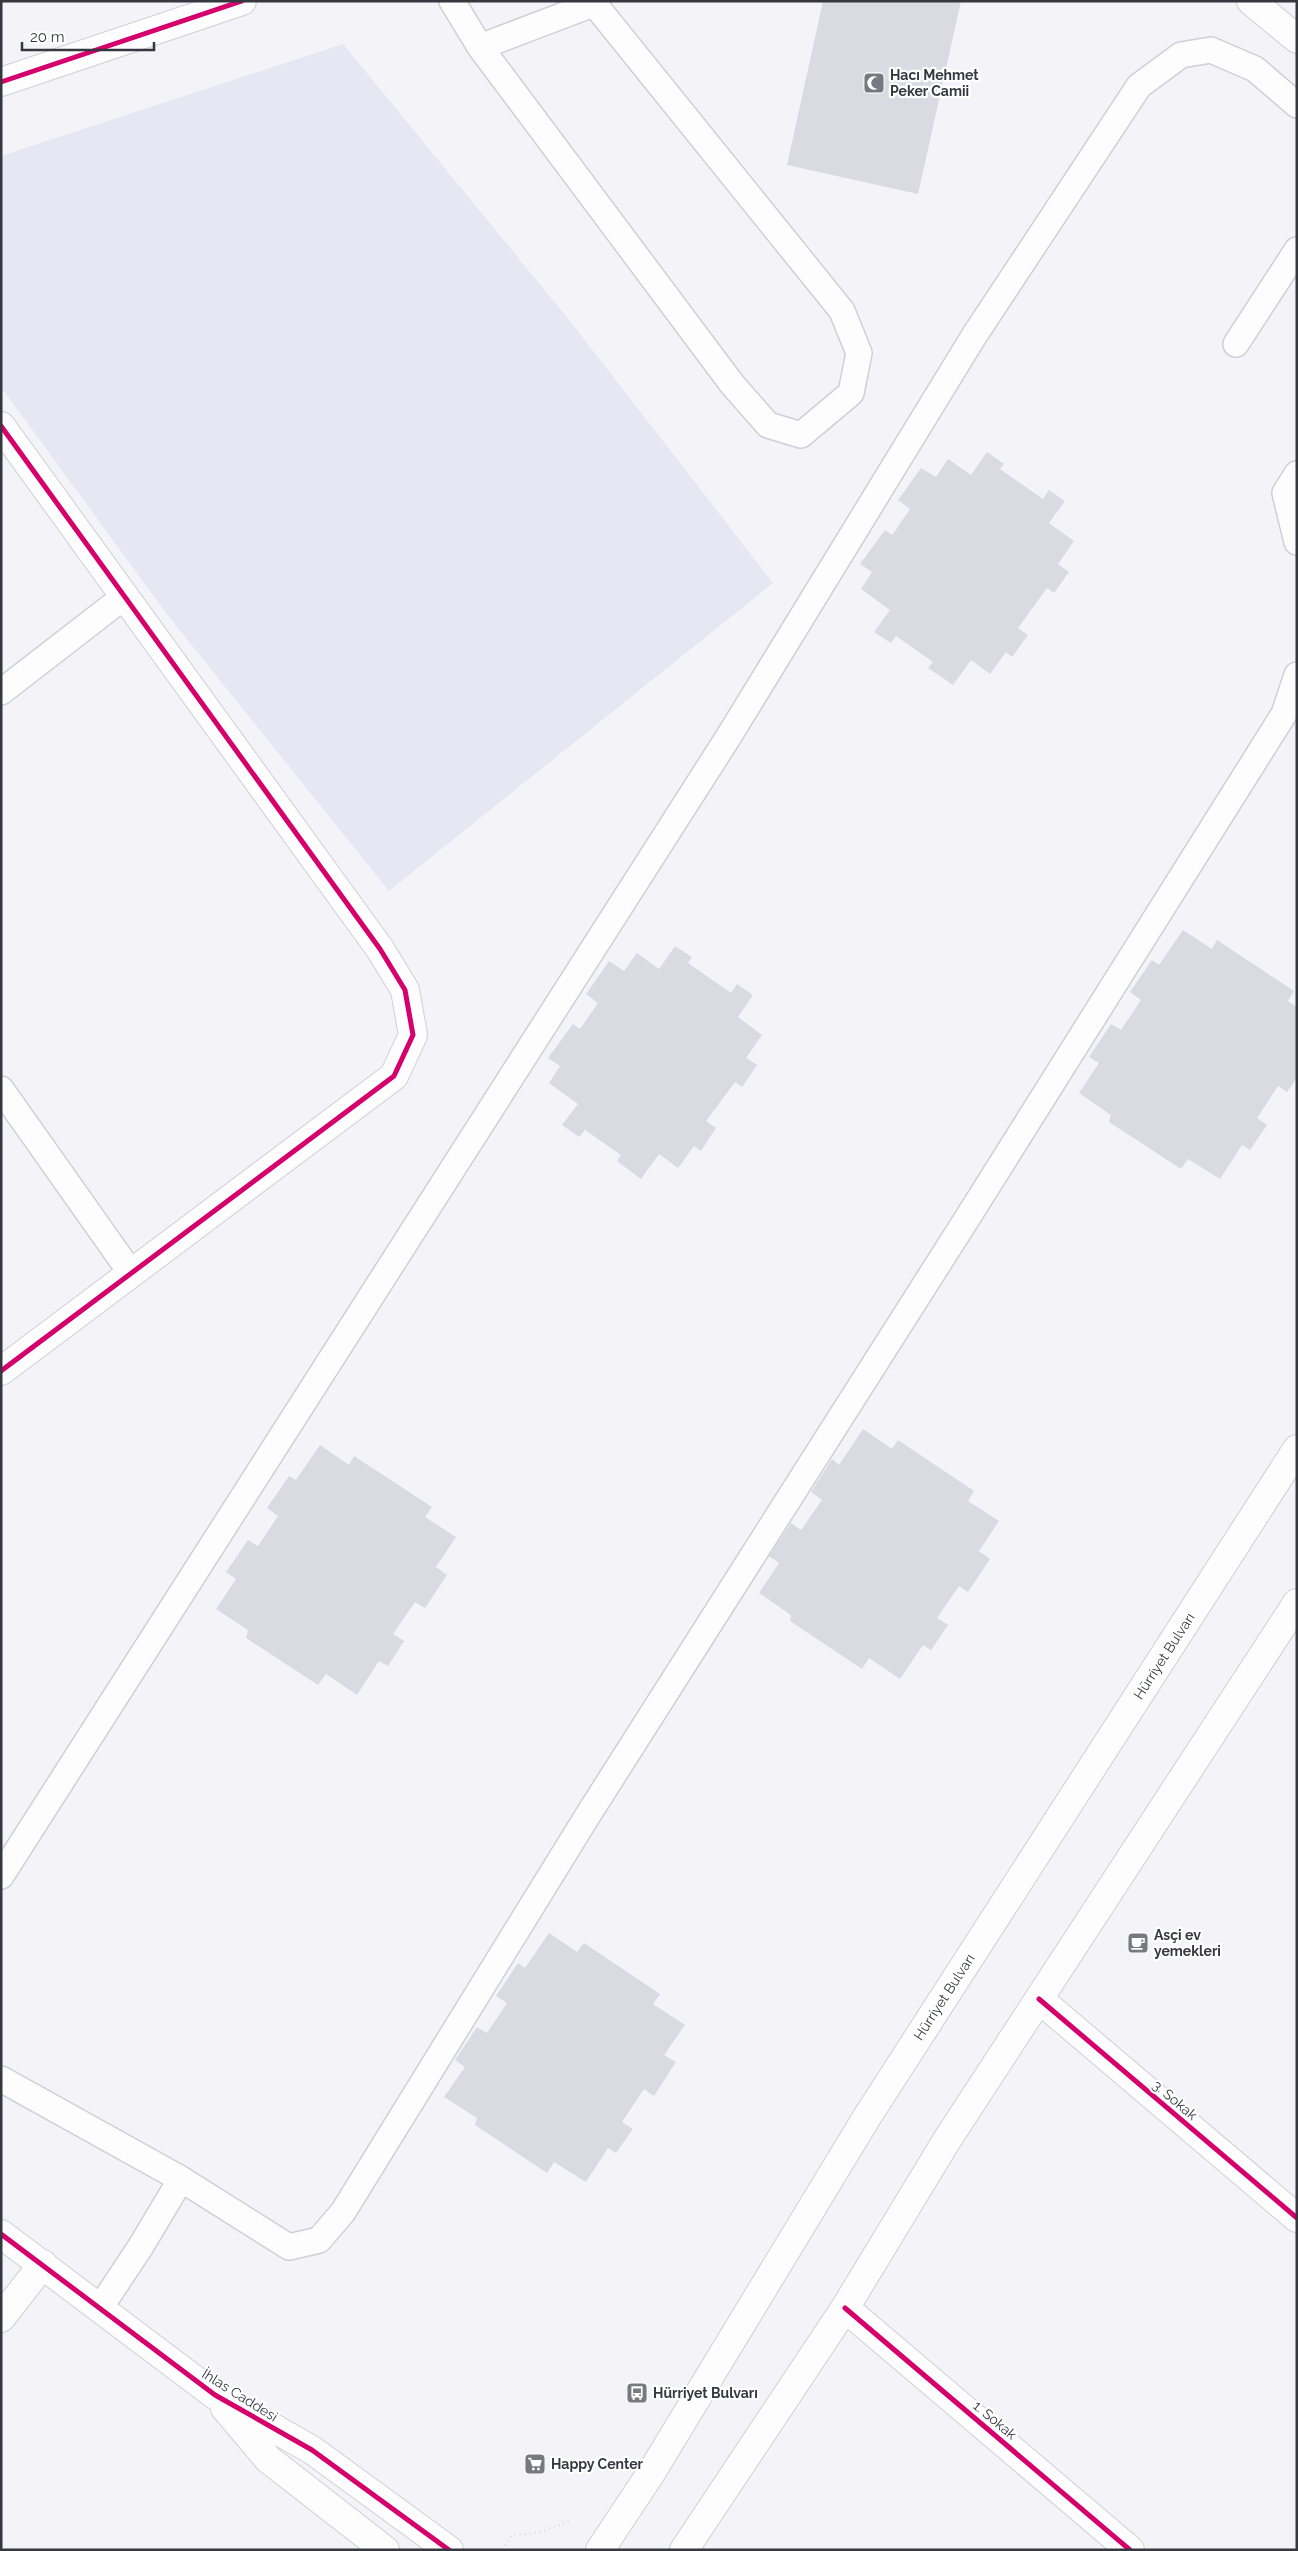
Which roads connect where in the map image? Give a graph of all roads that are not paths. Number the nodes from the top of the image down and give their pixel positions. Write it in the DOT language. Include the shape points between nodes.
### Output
graph roads {
  1 [pos="242,1"];
  2 [pos="452,1"];
  3 [pos="1251,1"];
  4 [pos="592,2"];
  5 [pos="1297,39"];
  6 [pos="480,46"];
  7 [pos="1,82"];
  8 [pos="1297,106"];
  9 [pos="1297,250"];
  10 [pos="1236,344"];
  11 [pos="1,426"];
  12 [pos="1297,474"];
  13 [pos="1297,542"];
  14 [pos="124,596"];
  15 [pos="1297,675"];
  16 [pos="1,692"];
  17 [pos="1,1089"];
  18 [pos="131,1273"];
  19 [pos="1,1371"];
  20 [pos="1297,1449"];
  21 [pos="1293,1617"];
  22 [pos="1,1876"];
  23 [pos="1039,1999"];
  24 [pos="1,2079"];
  25 [pos="181,2180"];
  26 [pos="1297,2218"];
  27 [pos="1,2234"];
  28 [pos="43,2264"];
  29 [pos="100,2308"];
  30 [pos="845,2308"];
  31 [pos="1,2318"];
  32 [pos="215,2395"];
  33 [pos="385,2550"];
  34 [pos="449,2550"];
  35 [pos="600,2550"];
  36 [pos="684,2550"];
  37 [pos="1130,2550"];
  1 -- 7 [label="street"];
  2 -- 6 [label="lane"];
  3 -- 5 [label="street"];
  4 -- 6 [label="lane"];
  4 -- 6 [label="lane" via="842,310 859,353 851,393 801,435 768,425 732,384"];
  8 -- 22 [label="lane" via="1255,69 1211,50 1181,55 1139,86 974,336 729,736"];
  9 -- 10 [label="lane"];
  11 -- 14 [label="street"];
  12 -- 13 [label="lane" via="1285,493"];
  14 -- 16 [label="lane"];
  14 -- 18 [label="street" via="380,949 406,990 413,1035 394,1076"];
  15 -- 25 [label="lane" via="1284,714 588,1815 343,2212 319,2240 289,2247"];
  17 -- 18 [label="lane"];
  18 -- 19 [label="street"];
  20 -- 35 [label="street, Hürriyet Bulvarı" via="867,2117 651,2473"];
  21 -- 23 [label="street"];
  23 -- 26 [label="street, 3. Sokak"];
  23 -- 30 [label="street" via="946,2140"];
  24 -- 25 [label="lane"];
  25 -- 29 [label="lane"];
  27 -- 28 [label="street, İhlas Caddesi"];
  28 -- 29 [label="street, İhlas Caddesi"];
  28 -- 31 [label="street"];
  29 -- 32 [label="street, İhlas Caddesi"];
  30 -- 36 [label="street"];
  30 -- 37 [label="street, 1. Sokak"];
  32 -- 33 [label="street, İhlas Caddesi" via="268,2459"];
  32 -- 34 [label="street, İhlas Caddesi" via="312,2450"];
}
